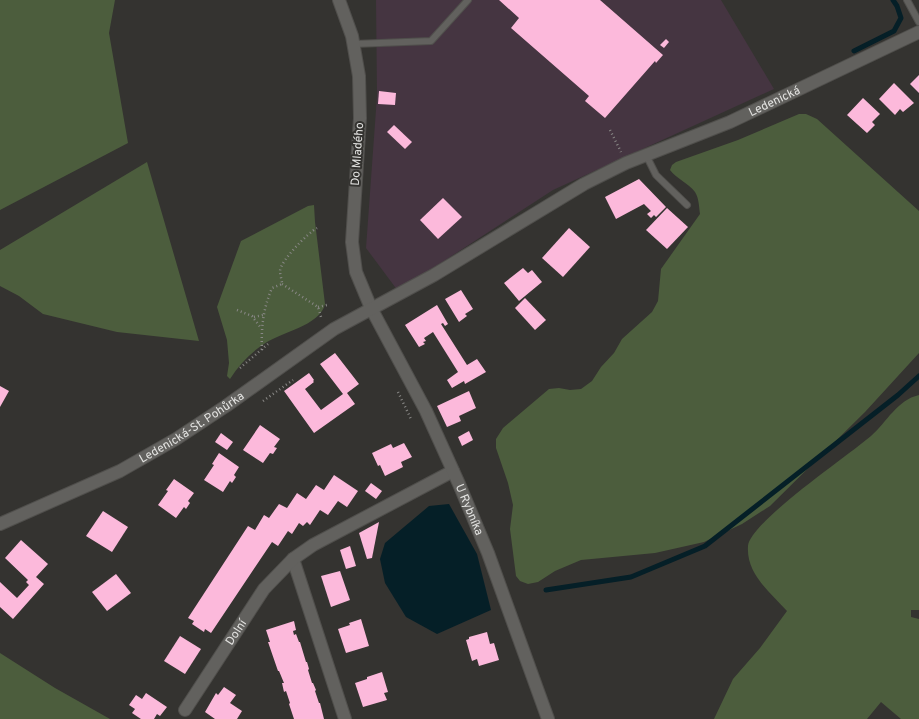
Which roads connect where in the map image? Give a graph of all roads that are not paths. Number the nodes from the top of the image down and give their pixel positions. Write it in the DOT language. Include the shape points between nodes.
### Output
graph roads {
  1 [pos="339,0"];
  2 [pos="468,0"];
  3 [pos="907,0"];
  4 [pos="919,22"];
  5 [pos="919,32"];
  6 [pos="354,44"];
  7 [pos="646,155"];
  8 [pos="626,162"];
  9 [pos="686,205"];
  10 [pos="371,308"];
  11 [pos="453,471"];
  12 [pos="0,524"];
  13 [pos="293,559"];
  14 [pos="185,710"];
  15 [pos="345,719"];
  16 [pos="548,719"];
  1 -- 6 [label="main road, Do Mladého"];
  2 -- 6 [label="lane" via="431,41"];
  3 -- 4 [label="lane"];
  5 -- 7 [label="main road, Ledenická" via="730,122"];
  6 -- 10 [label="main road, Do Mladého" via="360,97 352,242 356,272"];
  7 -- 8 [label="main road, Ledenická"];
  7 -- 9 [label="lane" via="656,175"];
  8 -- 10 [label="main road, Ledenická-St. Pohůrka" via="584,184 434,275"];
  10 -- 11 [label="main road, U Rybníka" via="426,411"];
  10 -- 12 [label="main road, Ledenická-St. Pohůrka" via="334,329 176,439 120,472"];
  11 -- 13 [label="main road, Dolní" via="313,545"];
  11 -- 16 [label="main road, U Rybníka" via="488,552"];
  13 -- 14 [label="main road, Dolní" via="264,589"];
  13 -- 15 [label="main road"];
}
